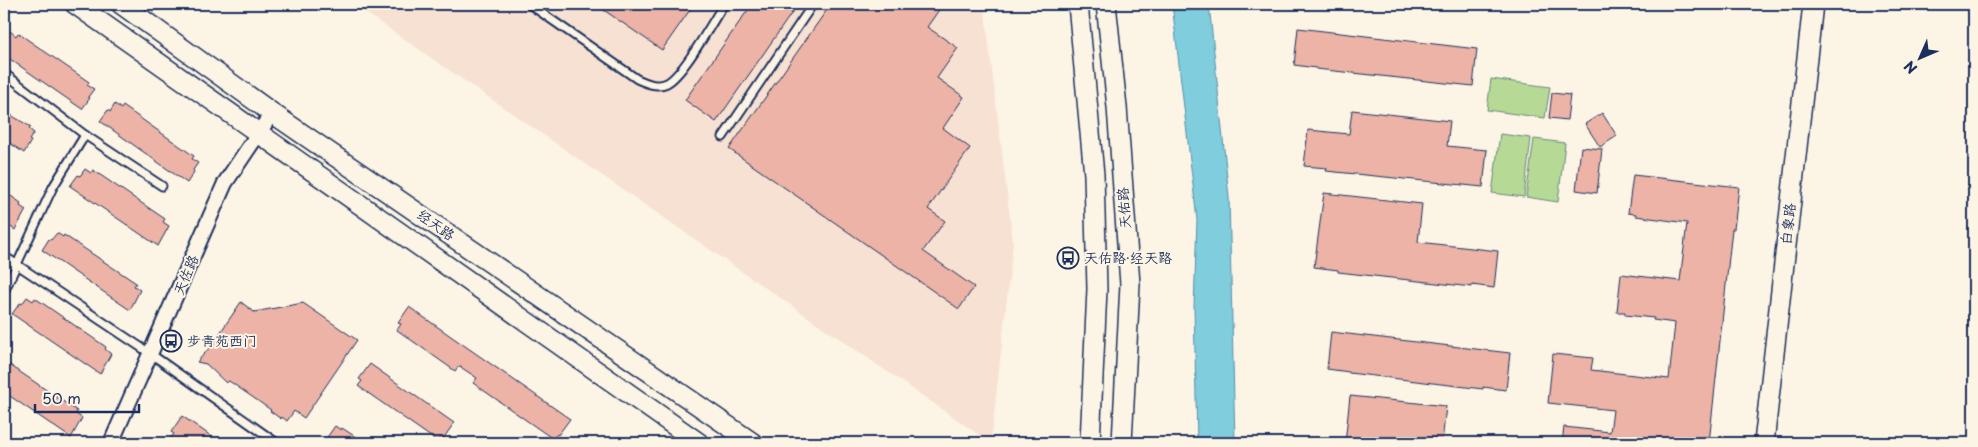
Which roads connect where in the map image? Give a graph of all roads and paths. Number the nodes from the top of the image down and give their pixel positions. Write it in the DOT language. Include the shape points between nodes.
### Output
graph roads {
  1 [pos="75,4"];
  2 [pos="121,4"];
  3 [pos="529,4"];
  4 [pos="724,4"];
  5 [pos="813,4"];
  6 [pos="1078,4"];
  7 [pos="1106,4"];
  8 [pos="1813,4"];
  9 [pos="4,73"];
  10 [pos="272,113"];
  11 [pos="85,134"];
  12 [pos="258,134"];
  13 [pos="723,137"];
  14 [pos="162,186"];
  15 [pos="4,256"];
  16 [pos="17,264"];
  17 [pos="4,292"];
  18 [pos="151,354"];
  19 [pos="111,443"];
  20 [pos="276,443"];
  21 [pos="699,443"];
  22 [pos="753,443"];
  23 [pos="1090,443"];
  24 [pos="1122,443"];
  25 [pos="1764,443"];
  1 -- 12 [label="main road, 经天路"];
  2 -- 10 [label="main road, 经天路"];
  3 -- 4 [label="lane" via="637,79 655,85 666,83 678,74"];
  5 -- 13 [label="lane"];
  6 -- 23 [label="main road, 天佑路" via="1094,175 1097,288"];
  7 -- 24 [label="main road, 天佑路" via="1130,284"];
  8 -- 25 [label="main road, 白象路"];
  9 -- 11 [label="lane"];
  10 -- 12 [label="street, 天佐路"];
  10 -- 22 [label="main road, 经天路"];
  11 -- 14 [label="lane"];
  11 -- 16 [label="lane" via="53,186"];
  12 -- 18 [label="street, 天佐路" via="225,183"];
  12 -- 21 [label="main road, 经天路"];
  15 -- 16 [label="lane"];
  16 -- 17 [label="lane"];
  16 -- 18 [label="lane"];
  18 -- 19 [label="street, 天佐路"];
  18 -- 20 [label="lane"];
}
